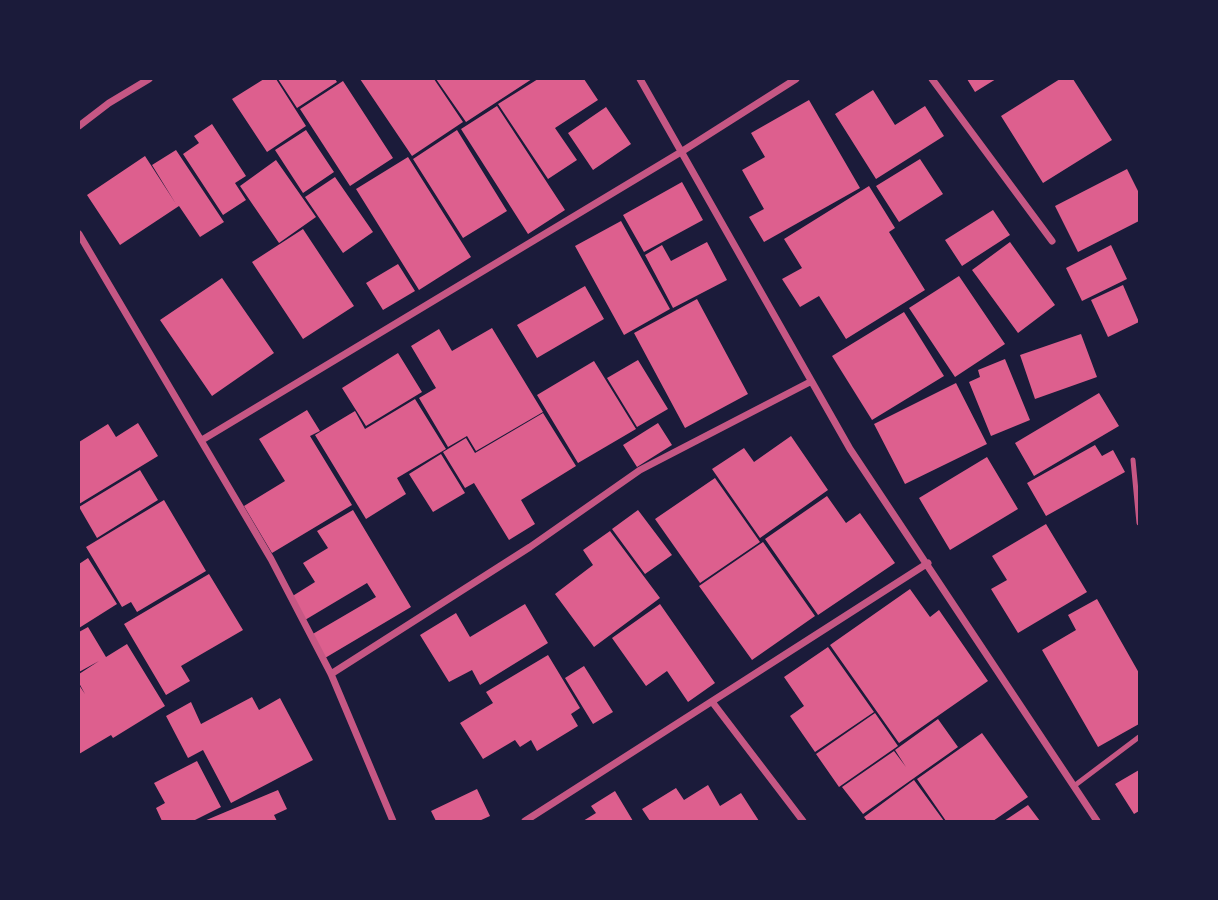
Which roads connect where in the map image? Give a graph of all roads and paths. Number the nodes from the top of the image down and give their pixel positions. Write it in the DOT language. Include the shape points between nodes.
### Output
graph roads {
  1 [pos="149,79"];
  2 [pos="640,79"];
  3 [pos="796,79"];
  4 [pos="932,79"];
  5 [pos="79,126"];
  6 [pos="681,152"];
  7 [pos="79,234"];
  8 [pos="1052,242"];
  9 [pos="810,382"];
  10 [pos="202,440"];
  11 [pos="1133,460"];
  12 [pos="1139,523"];
  13 [pos="928,563"];
  14 [pos="331,674"];
  15 [pos="713,703"];
  16 [pos="1139,737"];
  17 [pos="1074,786"];
  18 [pos="393,821"];
  19 [pos="525,821"];
  20 [pos="803,821"];
  21 [pos="1097,821"];
  1 -- 5 [label="street"];
  2 -- 6 [label="street"];
  3 -- 6 [label="street"];
  4 -- 8 [label="street"];
  6 -- 9 [label="street"];
  6 -- 10 [label="street"];
  7 -- 10 [label="street"];
  9 -- 13 [label="street"];
  9 -- 14 [label="street" via="640,470 530,547"];
  10 -- 14 [label="street"];
  11 -- 12 [label="lane"];
  13 -- 15 [label="street"];
  13 -- 17 [label="street"];
  14 -- 18 [label="street"];
  15 -- 19 [label="street"];
  15 -- 20 [label="street"];
  16 -- 17 [label="lane"];
  17 -- 21 [label="street"];
}
